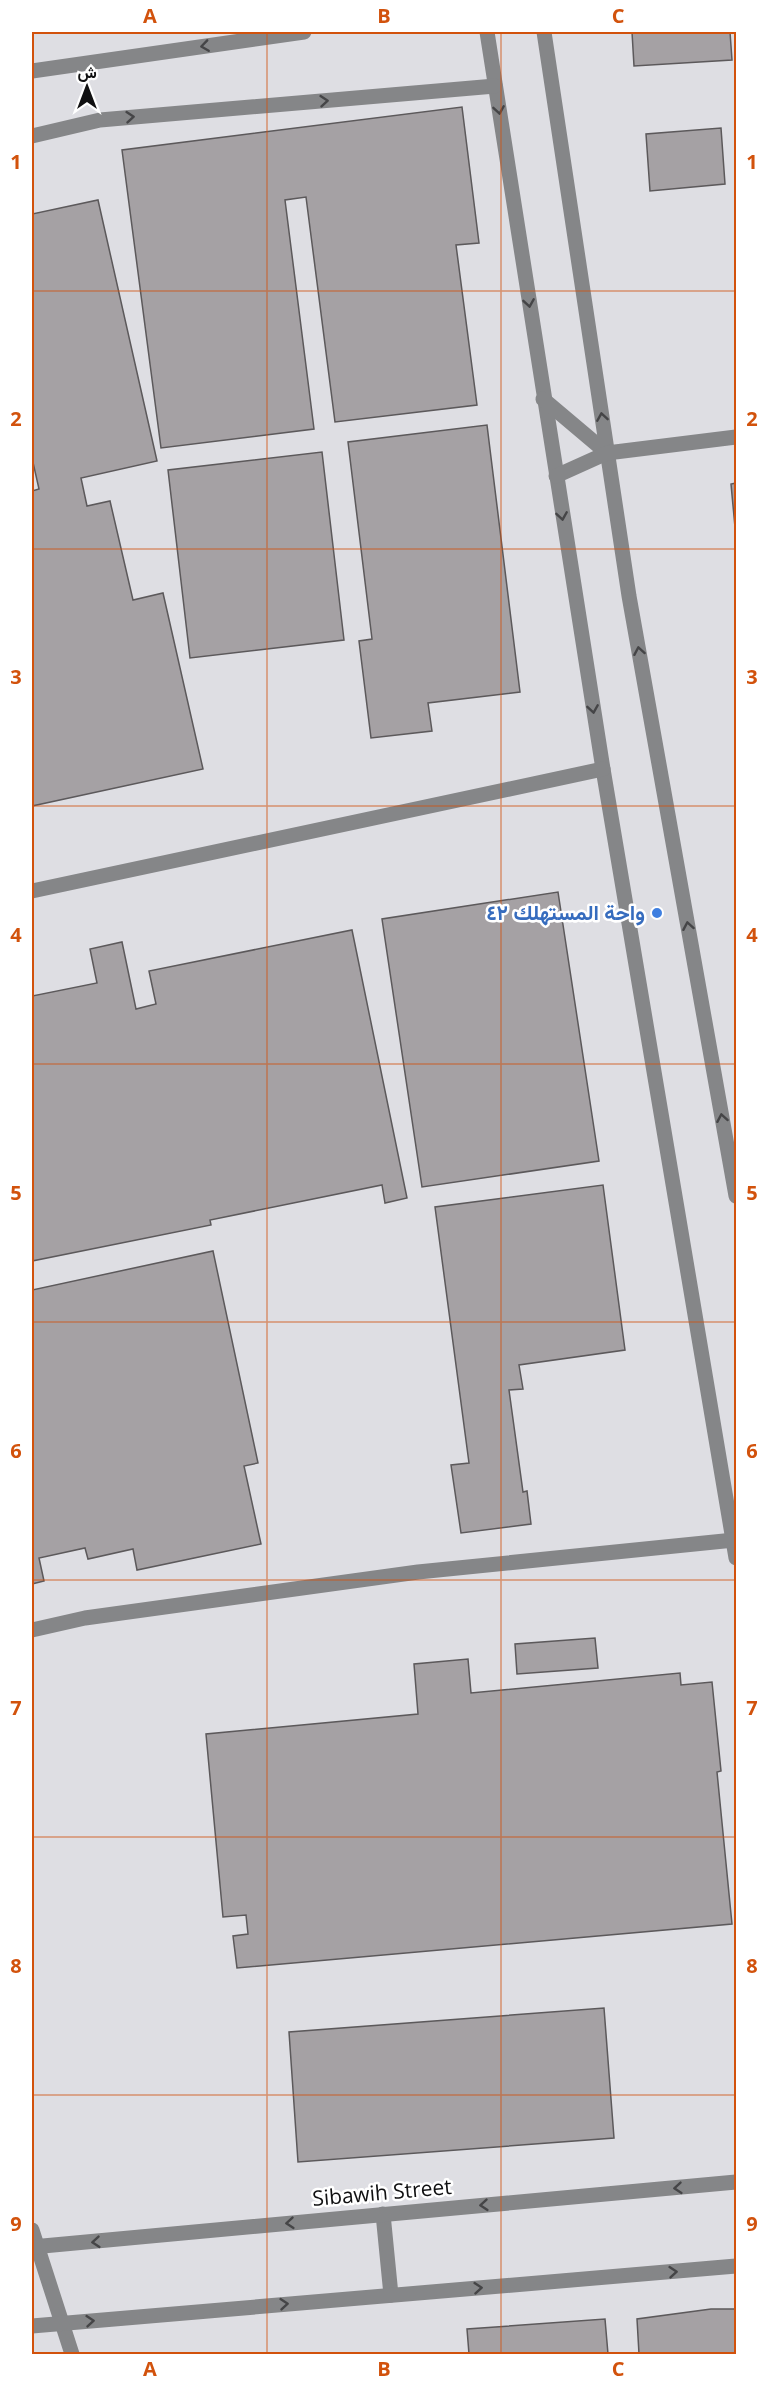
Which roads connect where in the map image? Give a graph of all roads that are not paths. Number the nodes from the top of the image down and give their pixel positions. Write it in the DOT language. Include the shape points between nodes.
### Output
graph roads {
  1 [pos="304,32"];
  2 [pos="487,32"];
  3 [pos="544,32"];
  4 [pos="32,71"];
  5 [pos="495,86"];
  6 [pos="32,136"];
  7 [pos="543,399"];
  8 [pos="736,437"];
  9 [pos="607,453"];
  10 [pos="556,476"];
  11 [pos="603,769"];
  12 [pos="32,891"];
  13 [pos="736,1196"];
  14 [pos="734,1540"];
  15 [pos="736,1558"];
  16 [pos="32,1630"];
  17 [pos="736,2182"];
  18 [pos="383,2214"];
  19 [pos="32,2230"];
  20 [pos="34,2247"];
  21 [pos="736,2266"];
  22 [pos="391,2295"];
  23 [pos="62,2323"];
  24 [pos="32,2326"];
  25 [pos="72,2355"];
  1 -- 4 [label="street, one-way"];
  2 -- 5 [label="street"];
  9 -- 3 [label="street, one-way"];
  6 -- 5 [label="street, one-way" via="100,120"];
  5 -- 7 [label="street, one-way"];
  7 -- 9 [label="street"];
  7 -- 10 [label="street"];
  8 -- 9 [label="street"];
  9 -- 10 [label="street"];
  13 -- 9 [label="street, one-way"];
  10 -- 11 [label="street, one-way"];
  11 -- 12 [label="street"];
  11 -- 14 [label="street"];
  14 -- 15 [label="street"];
  14 -- 16 [label="street" via="418,1572 85,1618"];
  17 -- 18 [label="street, Sibawih Street, one-way"];
  18 -- 20 [label="street, Sibawih Street, one-way"];
  18 -- 22 [label="street"];
  19 -- 20 [label="street"];
  20 -- 23 [label="street"];
  22 -- 21 [label="street, one-way"];
  23 -- 22 [label="street, one-way"];
  23 -- 24 [label="street"];
  23 -- 25 [label="street"];
}
